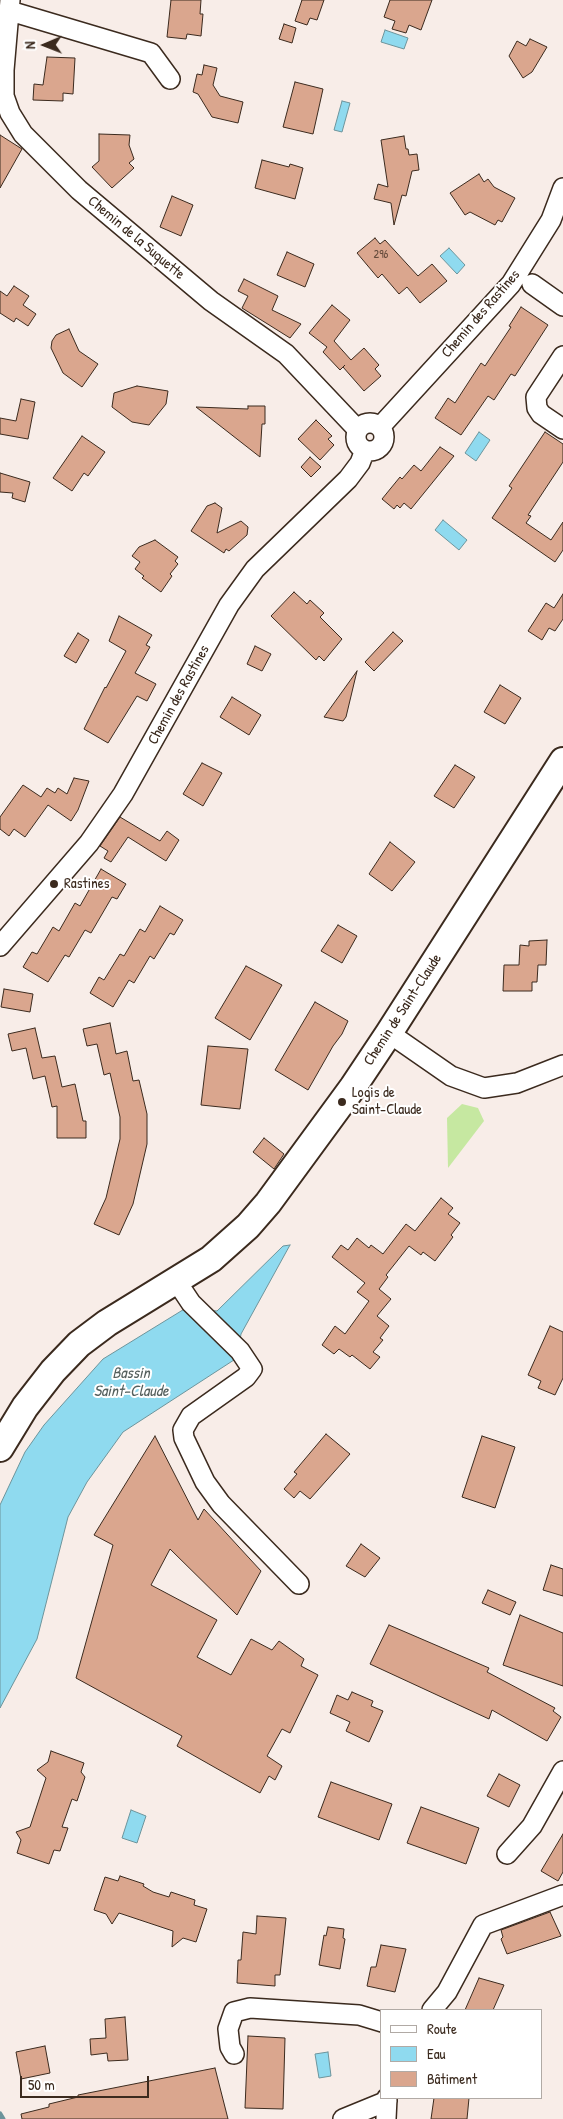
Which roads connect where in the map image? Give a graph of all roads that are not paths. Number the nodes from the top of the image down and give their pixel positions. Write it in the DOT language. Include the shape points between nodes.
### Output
graph roads {
  1 [pos="10,6"];
  2 [pos="170,79"];
  3 [pos="563,188"];
  4 [pos="532,284"];
  5 [pos="563,306"];
  6 [pos="563,356"];
  7 [pos="380,427"];
  8 [pos="357,429"];
  9 [pos="563,429"];
  10 [pos="365,450"];
  11 [pos="563,761"];
  12 [pos="0,946"];
  13 [pos="389,1033"];
  14 [pos="563,1064"];
  15 [pos="177,1282"];
  16 [pos="0,1448"];
  17 [pos="299,1584"];
  18 [pos="563,1771"];
  19 [pos="507,1854"];
  20 [pos="563,1895"];
  21 [pos="433,2009"];
  22 [pos="380,2021"];
  23 [pos="234,2054"];
  24 [pos="387,2106"];
  25 [pos="343,2119"];
  1 -- 2 [label="street" via="151,53"];
  1 -- 8 [label="street, Chemin de la Suquette" via="4,96 10,114 23,134 79,190 211,301 286,354"];
  3 -- 7 [label="street, Chemin des Rastines" via="551,220 511,284"];
  4 -- 5 [label="street"];
  6 -- 9 [label="street" via="536,398 541,414"];
  7 -- 8 [label="street" via="368,423"];
  7 -- 10 [label="street" via="384,436 382,445 375,450"];
  8 -- 10 [label="street" via="356,442"];
  10 -- 12 [label="street, Chemin des Rastines" via="348,479 250,576 229,605 123,794 90,843"];
  11 -- 13 [label="street, Chemin de Saint-Claude"];
  13 -- 14 [label="street" via="451,1076 484,1088 517,1083"];
  13 -- 15 [label="street, Chemin de Saint-Claude" via="268,1203 230,1244"];
  15 -- 16 [label="street, Chemin de Saint-Claude" via="107,1323 79,1344 25,1407"];
  15 -- 17 [label="street" via="191,1303 240,1351 252,1368 246,1377 191,1416 183,1430 184,1438 205,1482 221,1504"];
  18 -- 19 [label="street" via="532,1826"];
  20 -- 21 [label="street" via="483,1925 446,1992"];
  22 -- 23 [label="street" via="359,2015 250,2008 234,2012 228,2029"];
  24 -- 25 [label="street"];
}
